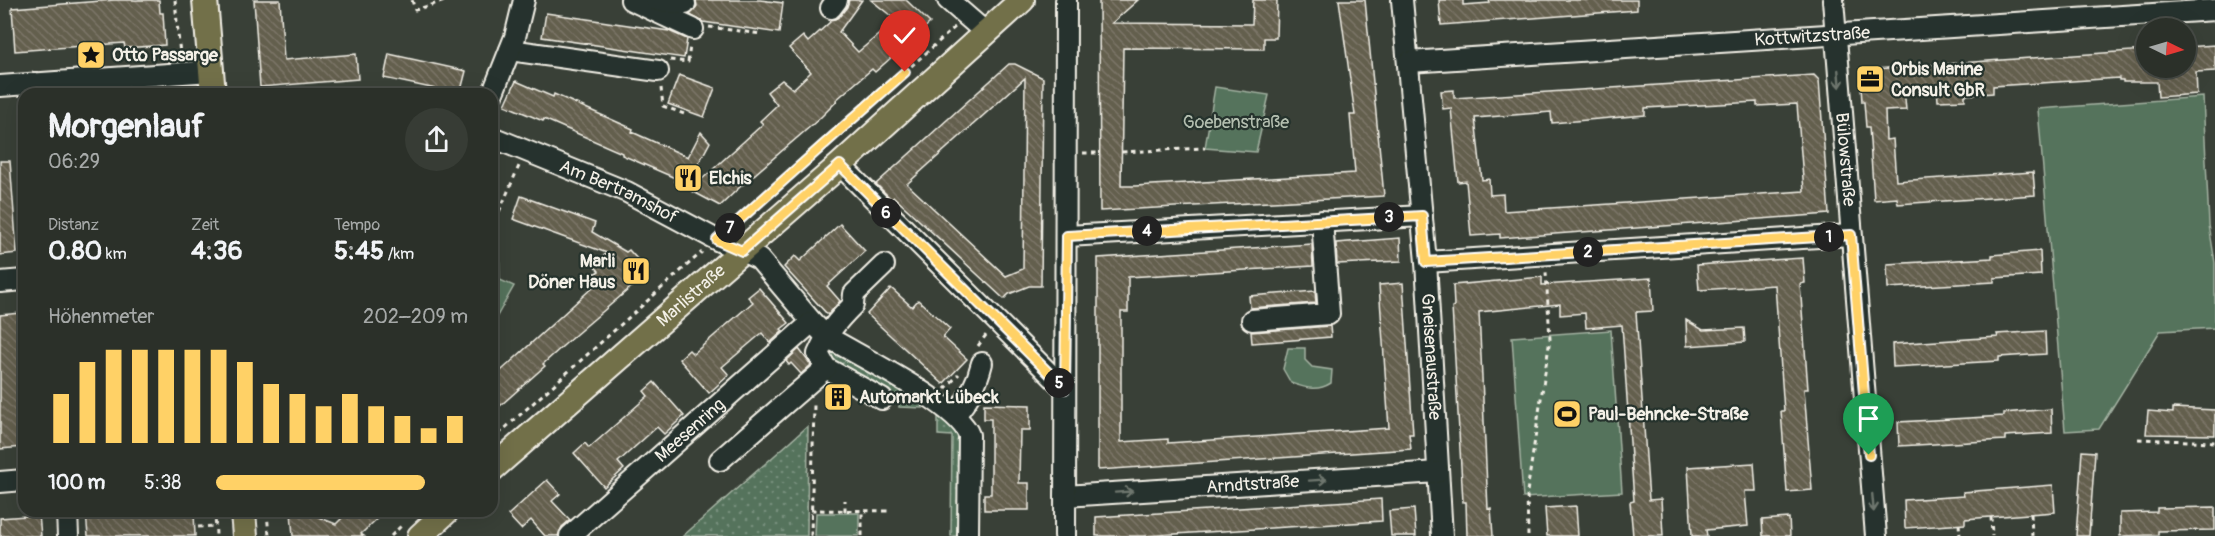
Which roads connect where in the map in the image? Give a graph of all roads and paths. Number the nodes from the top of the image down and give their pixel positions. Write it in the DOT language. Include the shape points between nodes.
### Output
graph roads {
  1 [pos="175,0"];
  2 [pos="205,0"];
  3 [pos="412,0"];
  4 [pos="448,0"];
  5 [pos="524,0"];
  6 [pos="631,0"];
  7 [pos="656,0"];
  8 [pos="948,0"];
  9 [pos="1022,0"];
  10 [pos="1066,0"];
  11 [pos="1402,0"];
  12 [pos="1833,0"];
  13 [pos="685,4"];
  14 [pos="2077,9"];
  15 [pos="2215,10"];
  16 [pos="976,24"];
  17 [pos="693,29"];
  18 [pos="761,34"];
  19 [pos="1835,34"];
  20 [pos="510,50"];
  21 [pos="1408,62"];
  22 [pos="664,65"];
  23 [pos="211,71"];
  24 [pos="181,72"];
  25 [pos="0,86"];
  26 [pos="24,88"];
  27 [pos="45,88"];
  28 [pos="212,88"];
  29 [pos="495,88"];
  30 [pos="687,115"];
  31 [pos="498,139"];
  32 [pos="1205,148"];
  33 [pos="525,150"];
  34 [pos="1122,152"];
  35 [pos="840,165"];
  36 [pos="498,214"];
  37 [pos="1422,216"];
  38 [pos="1322,221"];
  39 [pos="1851,235"];
  40 [pos="1067,236"];
  41 [pos="717,240"];
  42 [pos="742,251"];
  43 [pos="1545,255"];
  44 [pos="1426,262"];
  45 [pos="884,265"];
  46 [pos="18,280"];
  47 [pos="0,282"];
  48 [pos="1252,320"];
  49 [pos="819,329"];
  50 [pos="982,363"];
  51 [pos="826,368"];
  52 [pos="1065,389"];
  53 [pos="800,390"];
  54 [pos="882,399"];
  55 [pos="955,416"];
  56 [pos="498,435"];
  57 [pos="2138,439"];
  58 [pos="2215,442"];
  59 [pos="720,460"];
  60 [pos="498,464"];
  61 [pos="1438,472"];
  62 [pos="18,480"];
  63 [pos="0,482"];
  64 [pos="1065,496"];
  65 [pos="845,500"];
  66 [pos="811,510"];
  67 [pos="845,511"];
  68 [pos="862,511"];
  69 [pos="892,511"];
  70 [pos="2031,514"];
  71 [pos="67,517"];
  72 [pos="215,517"];
  73 [pos="243,517"];
  74 [pos="267,517"];
  75 [pos="441,517"];
  76 [pos="1991,517"];
  77 [pos="1959,524"];
  78 [pos="216,526"];
  79 [pos="198,527"];
  80 [pos="68,536"];
  81 [pos="216,536"];
  82 [pos="245,536"];
  83 [pos="269,536"];
  84 [pos="420,536"];
  85 [pos="570,536"];
  86 [pos="811,536"];
  87 [pos="862,536"];
  88 [pos="968,536"];
  89 [pos="1065,536"];
  90 [pos="1442,536"];
  91 [pos="1528,536"];
  92 [pos="1875,536"];
  93 [pos="1960,536"];
  94 [pos="1992,536"];
  95 [pos="2032,536"];
  1 -- 24 [label="path"];
  2 -- 23 [label="main road"];
  3 -- 4 [label="path" via="416,10"];
  5 -- 20 [label="street"];
  6 -- 17 [label="street"];
  7 -- 13 [label="street"];
  8 -- 16 [label="street"];
  9 -- 16 [label="main road, Marlistraße"];
  10 -- 40 [label="street"];
  11 -- 21 [label="street, Gneisenaustraße"];
  12 -- 19 [label="street, Bülowstraße"];
  14 -- 15 [label="street, Kottwitzstraße"];
  14 -- 19 [label="street, Kottwitzstraße"];
  16 -- 35 [label="main road, Marlistraße"];
  16 -- 41 [label="path"];
  17 -- 18 [label="path" via="694,24"];
  17 -- 22 [label="path" via="688,62"];
  19 -- 21 [label="street, Kottwitzstraße"];
  19 -- 39 [label="street, Bülowstraße, one-way"];
  20 -- 22 [label="street"];
  20 -- 29 [label="street"];
  21 -- 37 [label="street, Gneisenaustraße"];
  22 -- 30 [label="path" via="663,105"];
  23 -- 24 [label="street"];
  23 -- 28 [label="main road"];
  24 -- 27 [label="street"];
  25 -- 26 [label="street"];
  31 -- 33 [label="street, Am Bertramshof"];
  32 -- 34 [label="path"];
  33 -- 36 [label="path"];
  33 -- 41 [label="street, Am Bertramshof" via="627,192"];
  35 -- 42 [label="main road, Marlistraße"];
  35 -- 52 [label="street"];
  37 -- 38 [label="street"];
  37 -- 44 [label="street, Gneisenaustraße"];
  38 -- 40 [label="street"];
  38 -- 48 [label="street" via="1329,314"];
  39 -- 43 [label="street"];
  39 -- 92 [label="street, Bülowstraße, one-way"];
  40 -- 52 [label="street"];
  41 -- 42 [label="street, Am Bertramshof"];
  41 -- 56 [label="path"];
  42 -- 49 [label="street" via="759,259"];
  42 -- 60 [label="main road, Marlistraße"];
  43 -- 44 [label="street"];
  43 -- 91 [label="path" via="1550,339 1527,492"];
  44 -- 61 [label="street, Gneisenaustraße"];
  45 -- 49 [label="street, Meesenring" via="854,294 853,306 835,323"];
  46 -- 47 [label="street"];
  49 -- 51 [label="street" via="818,354"];
  49 -- 55 [label="street" via="935,399"];
  49 -- 85 [label="street, Meesenring"];
  50 -- 55 [label="street" via="973,390"];
  51 -- 53 [label="street"];
  51 -- 54 [label="street"];
  52 -- 64 [label="street"];
  53 -- 59 [label="street"];
  53 -- 66 [label="path" via="814,405"];
  55 -- 88 [label="street" via="969,435"];
  57 -- 58 [label="path"];
  64 -- 61 [label="street, Arndtstraße, one-way"];
  61 -- 90 [label="street, Gneisenaustraße"];
  62 -- 63 [label="street"];
  64 -- 89 [label="street"];
  65 -- 67 [label="path"];
  66 -- 67 [label="path"];
  66 -- 86 [label="path"];
  67 -- 68 [label="path"];
  68 -- 69 [label="path"];
  68 -- 87 [label="path"];
  70 -- 95 [label="path"];
  71 -- 80 [label="street"];
  72 -- 78 [label="path"];
  73 -- 82 [label="main road"];
  74 -- 83 [label="path"];
  75 -- 84 [label="main road"];
  76 -- 94 [label="path"];
  77 -- 93 [label="path"];
  78 -- 79 [label="path"];
  78 -- 81 [label="path"];
}
